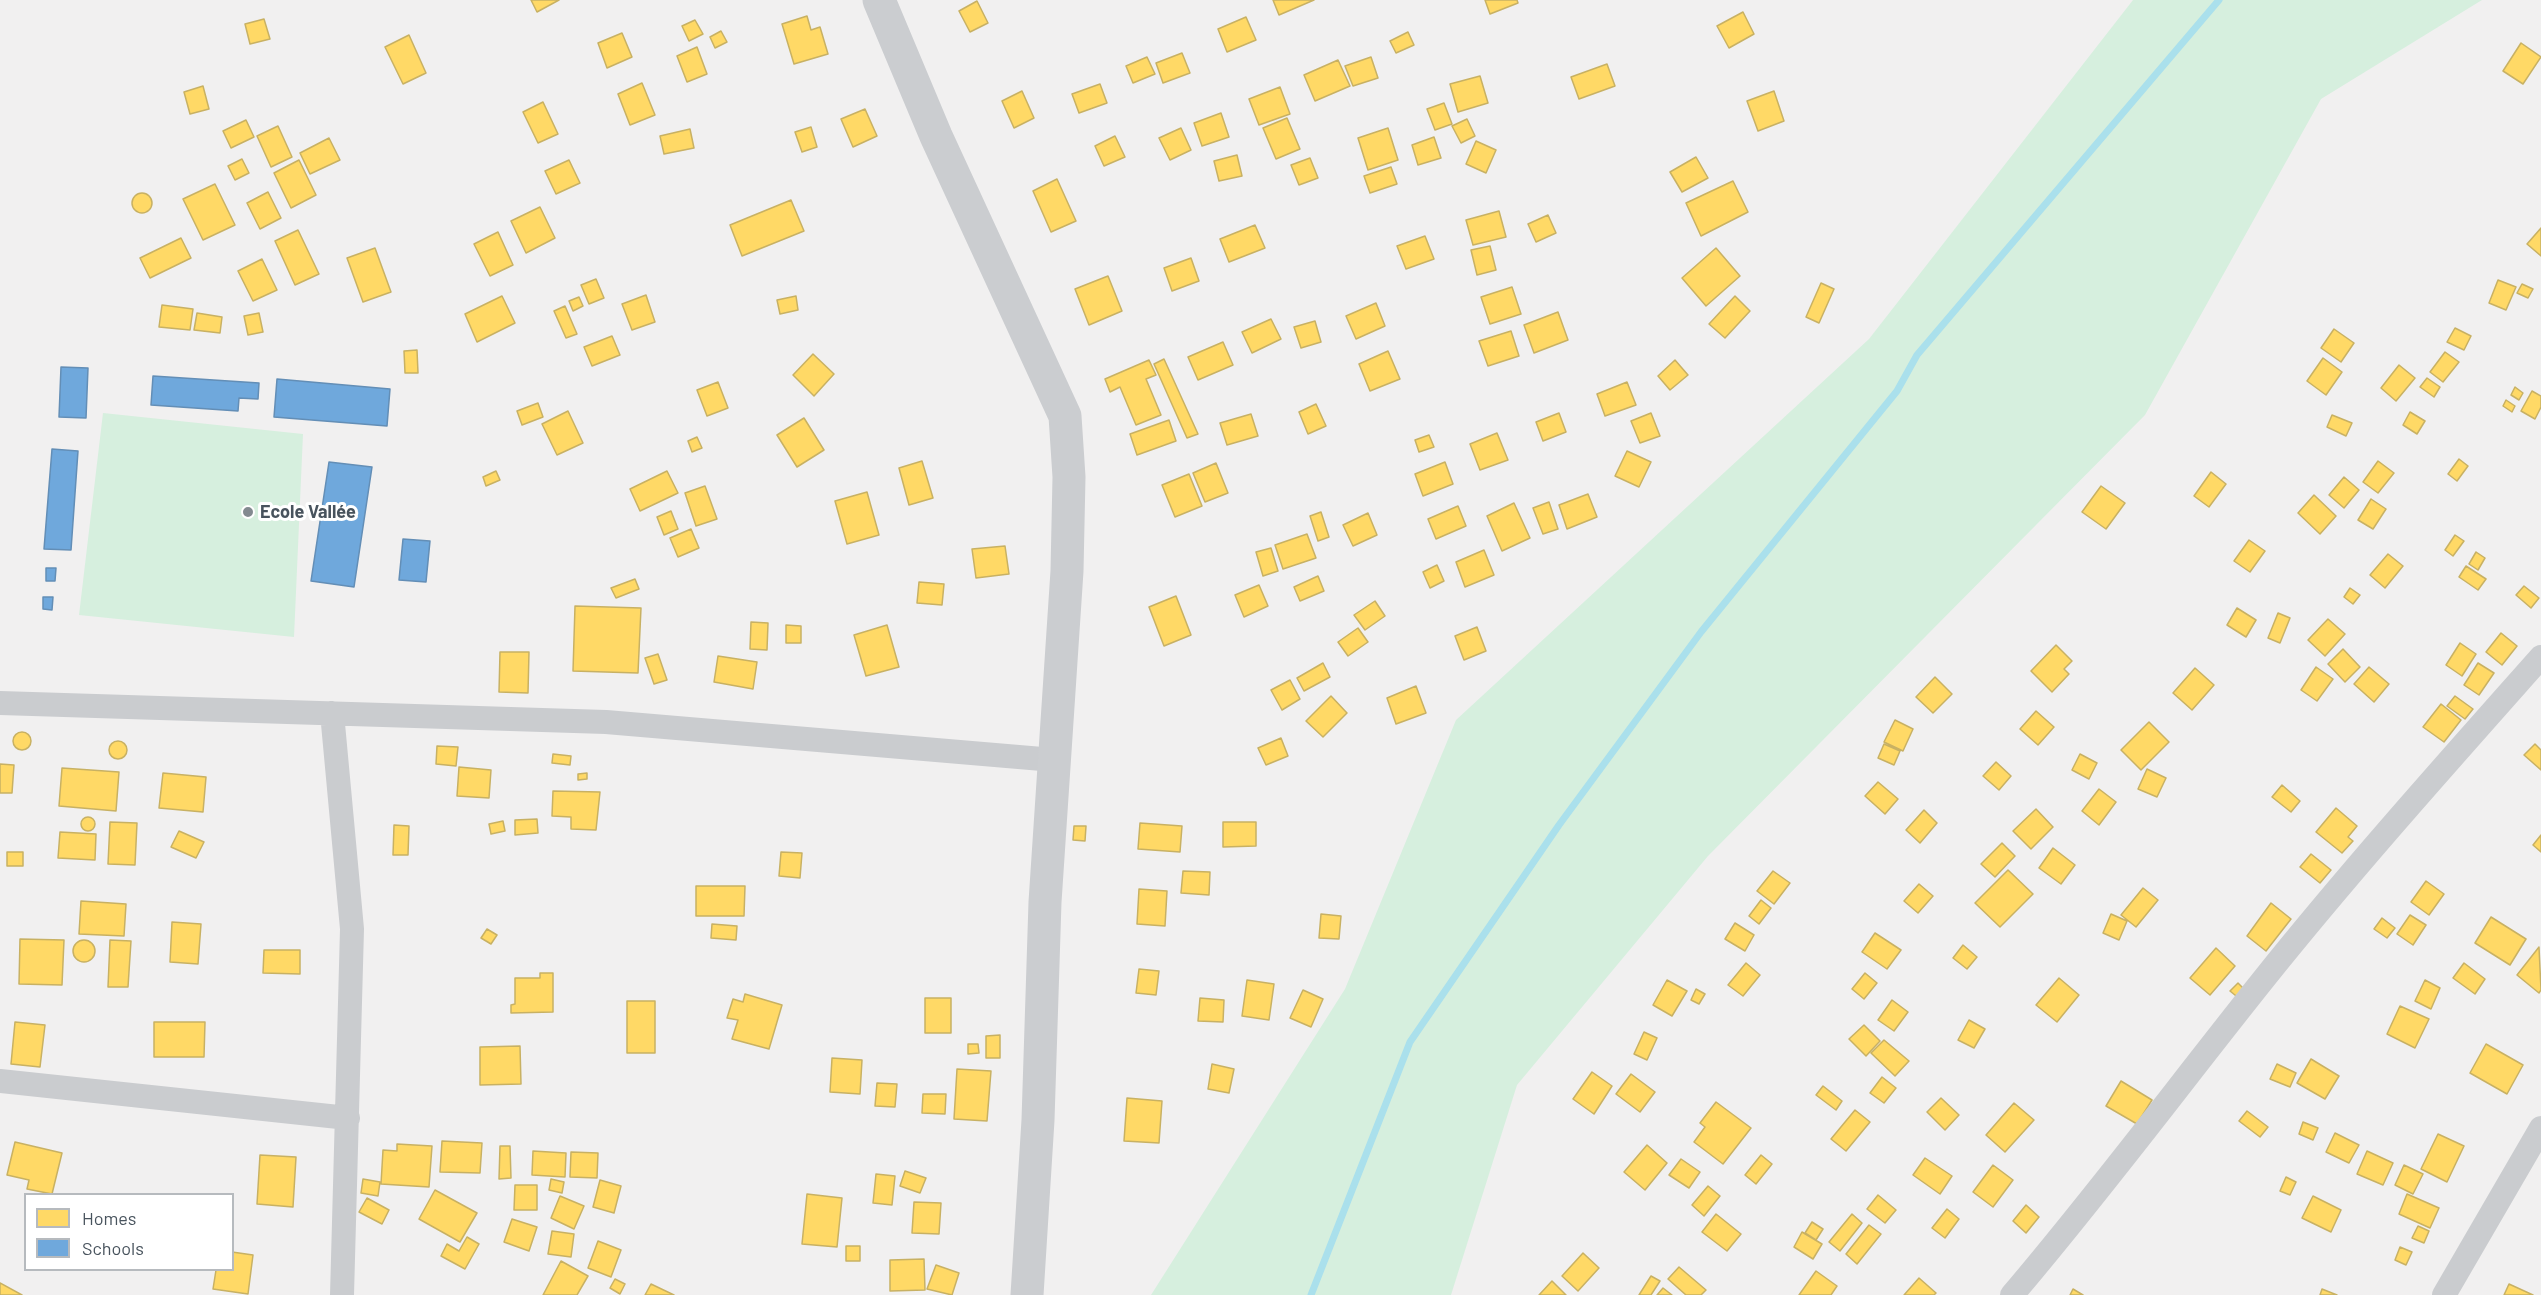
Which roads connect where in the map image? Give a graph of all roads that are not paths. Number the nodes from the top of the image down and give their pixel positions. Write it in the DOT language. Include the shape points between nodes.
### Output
graph roads {
  1 [pos="879,0"];
  2 [pos="2541,657"];
  3 [pos="0,703"];
  4 [pos="332,714"];
  5 [pos="1053,760"];
  6 [pos="0,1081"];
  7 [pos="348,1118"];
  8 [pos="2541,1128"];
  9 [pos="342,1295"];
  10 [pos="1027,1295"];
  11 [pos="2012,1295"];
  12 [pos="2444,1295"];
  1 -- 5 [label="street" via="936,136 1065,416 1069,477 1067,572"];
  2 -- 11 [label="street" via="2264,978 2062,1237"];
  3 -- 4 [label="street"];
  4 -- 5 [label="street" via="606,722"];
  4 -- 7 [label="street" via="352,929"];
  5 -- 10 [label="street"];
  6 -- 7 [label="street"];
  7 -- 9 [label="street"];
  8 -- 12 [label="street"];
}
